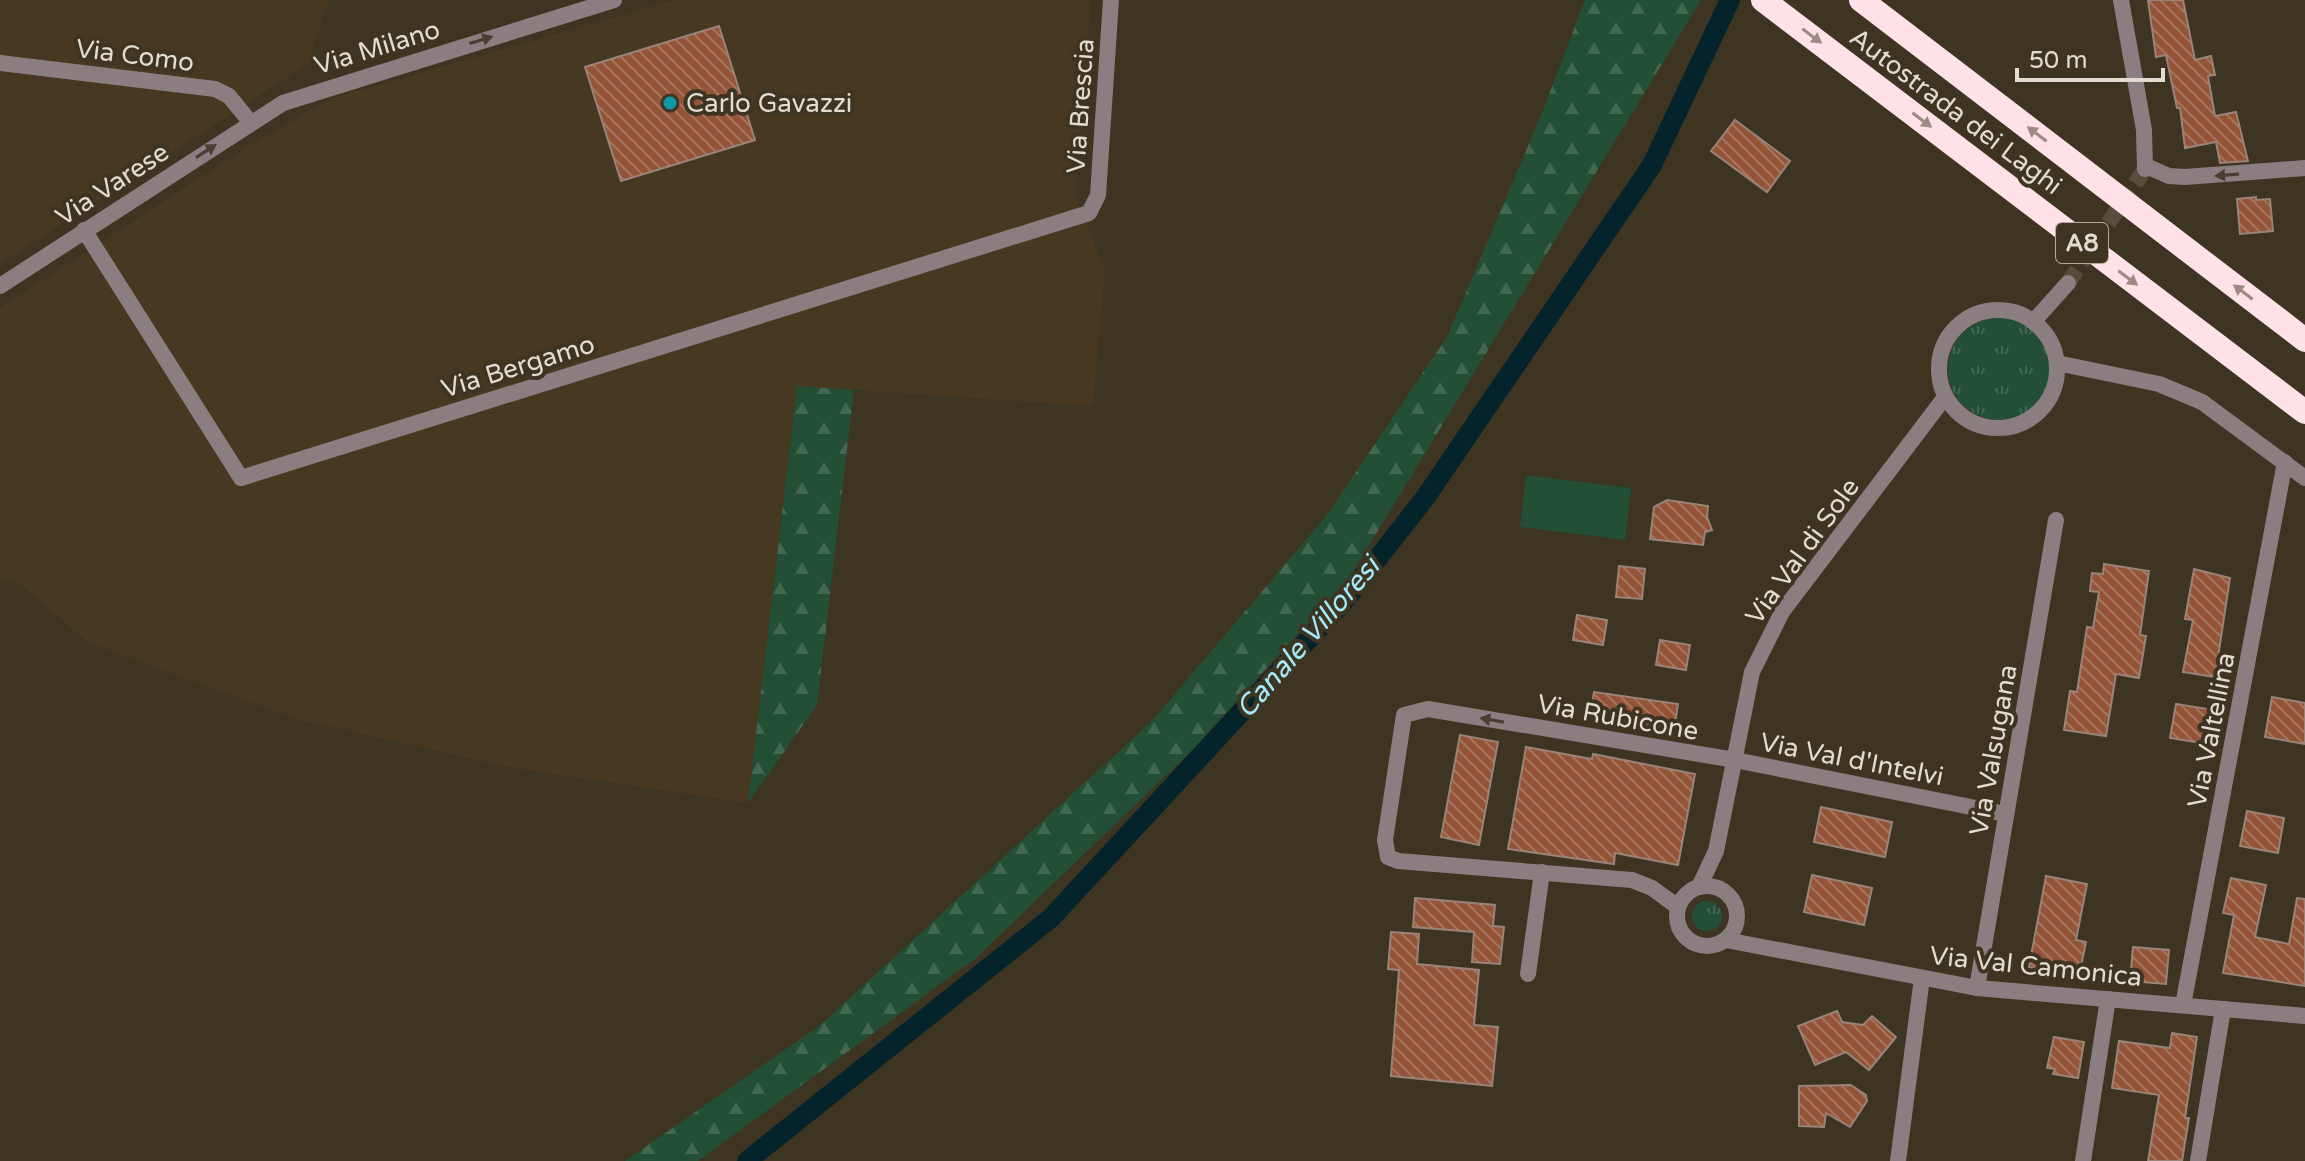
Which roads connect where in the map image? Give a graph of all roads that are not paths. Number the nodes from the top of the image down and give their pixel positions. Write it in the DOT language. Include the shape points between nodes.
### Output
graph roads {
  1 [pos="614,0"];
  2 [pos="1111,0"];
  3 [pos="1763,0"];
  4 [pos="1861,0"];
  5 [pos="2121,0"];
  6 [pos="0,63"];
  7 [pos="251,123"];
  8 [pos="2305,168"];
  9 [pos="1089,213"];
  10 [pos="84,230"];
  11 [pos="2068,283"];
  12 [pos="0,286"];
  13 [pos="2034,321"];
  14 [pos="2305,340"];
  15 [pos="2057,363"];
  16 [pos="1945,397"];
  17 [pos="2305,412"];
  18 [pos="1958,413"];
  19 [pos="1922,429"];
  20 [pos="2285,462"];
  21 [pos="2305,478"];
  22 [pos="2056,520"];
  23 [pos="1735,760"];
  24 [pos="2006,814"];
  25 [pos="1716,851"];
  26 [pos="1542,872"];
  27 [pos="1652,888"];
  28 [pos="1695,889"];
  29 [pos="1719,889"];
  30 [pos="1678,907"];
  31 [pos="1736,922"];
  32 [pos="1726,940"];
  33 [pos="1765,946"];
  34 [pos="1528,974"];
  35 [pos="1922,978"];
  36 [pos="1977,988"];
  37 [pos="2108,999"];
  38 [pos="2183,1005"];
  39 [pos="2223,1009"];
  40 [pos="2305,1016"];
  41 [pos="1898,1161"];
  42 [pos="2083,1161"];
  43 [pos="2198,1161"];
  7 -- 1 [label="street, Via Milano, one-way" via="319,89"];
  2 -- 9 [label="street, Via Brescia" via="1098,195"];
  3 -- 17 [label="highway, Autostrada dei Laghi / A8, one-way"];
  14 -- 4 [label="highway, Autostrada dei Laghi / A8, one-way"];
  8 -- 5 [label="street, one-way" via="2185,177 2146,168"];
  6 -- 7 [label="street, Via Como" via="215,89 229,96"];
  10 -- 7 [label="street, Via Varese, one-way"];
  9 -- 10 [label="street, Via Bergamo" via="241,478"];
  10 -- 12 [label="street, Via Varese"];
  11 -- 13 [label="street"];
  13 -- 15 [label="street" via="2054,347"];
  13 -- 16 [label="street" via="2001,309 1966,319 1953,330 1941,354 1939,380"];
  15 -- 18 [label="street" via="2052,394 2032,418 2002,429 1971,422"];
  15 -- 20 [label="street" via="2159,384 2202,402"];
  16 -- 18 [label="street"];
  16 -- 19 [label="street, Via Val di Sole"];
  18 -- 19 [label="street, Via Val di Sole"];
  19 -- 23 [label="street, Via Val di Sole" via="1766,640 1752,672"];
  20 -- 21 [label="street"];
  20 -- 38 [label="street, Via Valtellina"];
  22 -- 24 [label="street, Via Valsugana"];
  23 -- 24 [label="street, Via Val d'Intelvi"];
  23 -- 25 [label="street"];
  23 -- 26 [label="street, Via Rubicone, one-way" via="1428,709 1404,715 1385,840 1388,857"];
  24 -- 36 [label="street, Via Valsugana"];
  25 -- 28 [label="street"];
  25 -- 29 [label="street"];
  26 -- 27 [label="street" via="1626,879"];
  26 -- 34 [label="street"];
  27 -- 28 [label="street"];
  27 -- 30 [label="street"];
  28 -- 29 [label="street"];
  28 -- 30 [label="street"];
  29 -- 31 [label="street" via="1735,906"];
  30 -- 32 [label="street" via="1678,927 1690,941 1708,946"];
  31 -- 32 [label="street"];
  31 -- 33 [label="street, Via Val Camonica"];
  32 -- 33 [label="street, Via Val Camonica"];
  33 -- 35 [label="street, Via Val Camonica"];
  35 -- 36 [label="street, Via Val Camonica"];
  35 -- 41 [label="street"];
  36 -- 37 [label="street, Via Val Camonica"];
  37 -- 38 [label="street, Via Val Camonica"];
  37 -- 42 [label="street"];
  38 -- 39 [label="street, Via Val Camonica"];
  39 -- 40 [label="street, Via Val Camonica"];
  39 -- 43 [label="street"];
}
